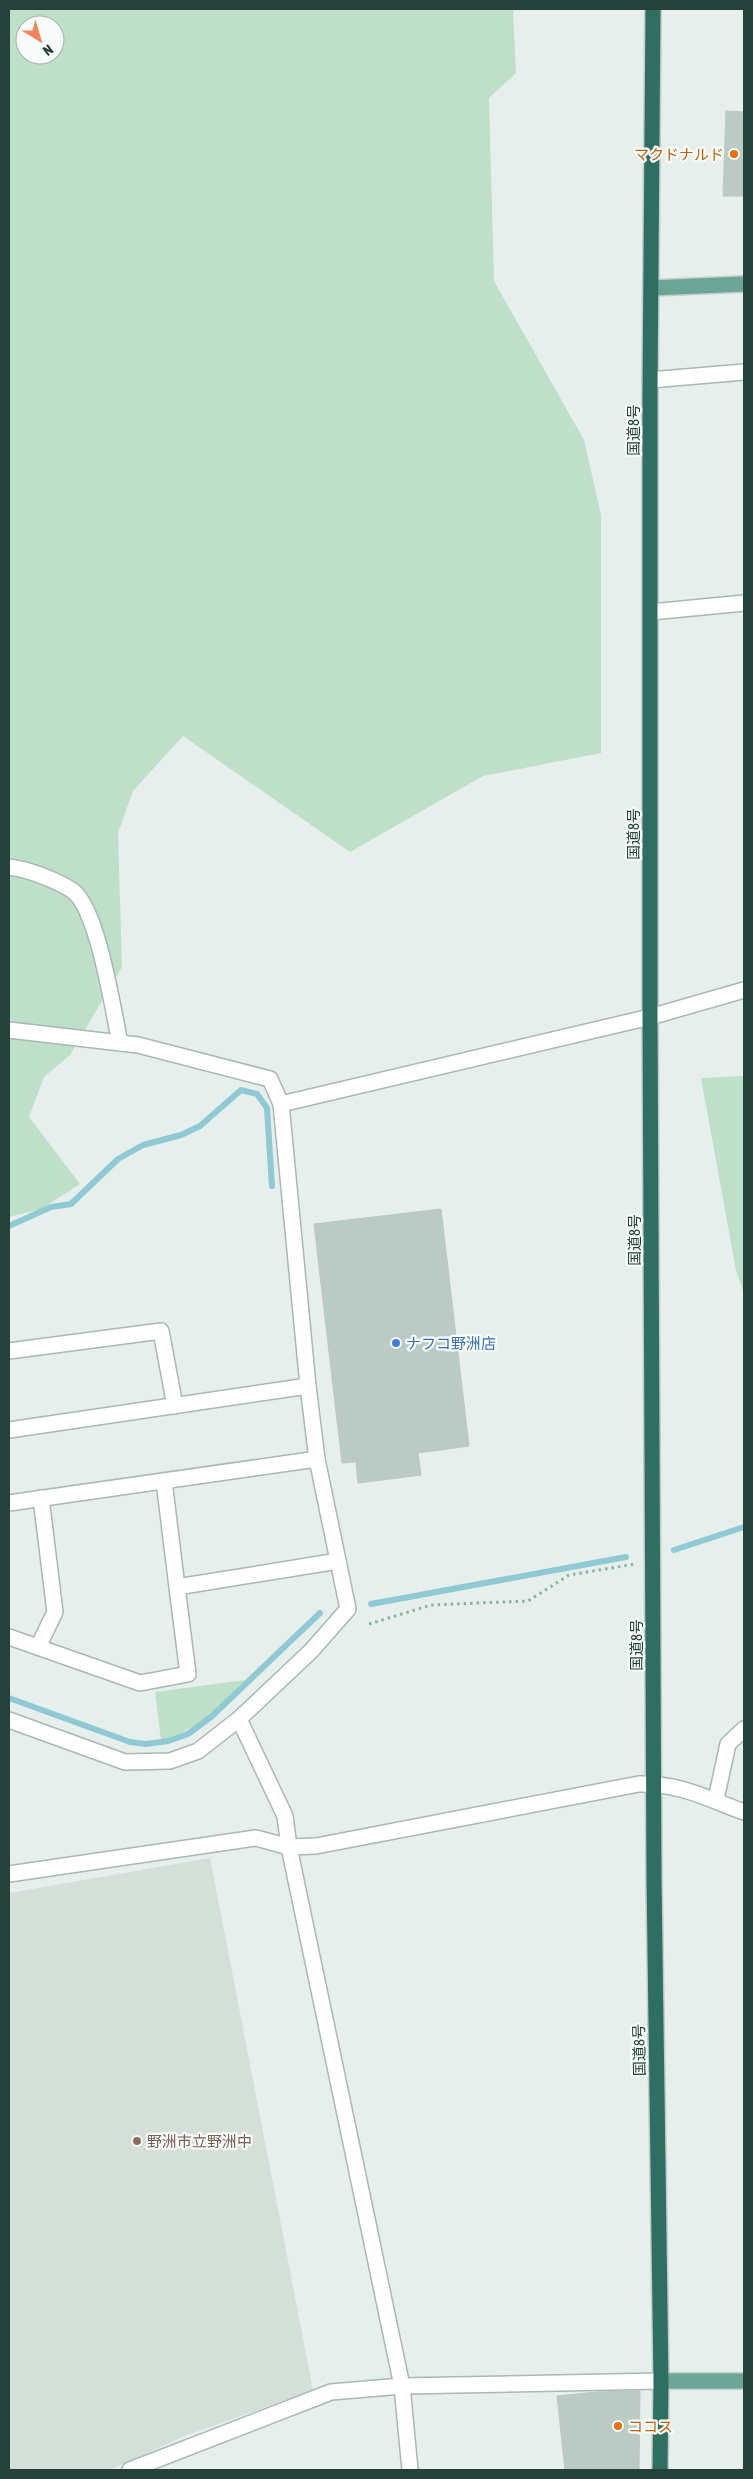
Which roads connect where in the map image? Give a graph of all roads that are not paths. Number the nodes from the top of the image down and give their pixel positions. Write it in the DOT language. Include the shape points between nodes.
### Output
graph roads {
  1 [pos="653,9"];
  2 [pos="744,284"];
  3 [pos="652,288"];
  4 [pos="744,372"];
  5 [pos="650,380"];
  6 [pos="744,603"];
  7 [pos="651,612"];
  8 [pos="9,867"];
  9 [pos="744,990"];
  10 [pos="650,1017"];
  11 [pos="9,1030"];
  12 [pos="120,1043"];
  13 [pos="281,1104"];
  14 [pos="9,1351"];
  15 [pos="308,1386"];
  16 [pos="175,1406"];
  17 [pos="9,1430"];
  18 [pos="317,1459"];
  19 [pos="164,1481"];
  20 [pos="41,1498"];
  21 [pos="9,1503"];
  22 [pos="338,1561"];
  23 [pos="177,1587"];
  24 [pos="9,1637"];
  25 [pos="38,1647"];
  26 [pos="240,1719"];
  27 [pos="9,1720"];
  28 [pos="744,1729"];
  29 [pos="654,1784"];
  30 [pos="716,1799"];
  31 [pos="744,1812"];
  32 [pos="289,1847"];
  33 [pos="9,1874"];
  34 [pos="661,2380"];
  35 [pos="744,2381"];
  36 [pos="402,2386"];
  37 [pos="130,2470"];
  38 [pos="410,2470"];
  39 [pos="660,2470"];
  1 -- 3 [label="highway, 国道8号"];
  2 -- 3 [label="main road"];
  3 -- 5 [label="highway, 国道8号"];
  4 -- 5 [label="street"];
  5 -- 7 [label="highway, 国道8号"];
  6 -- 7 [label="street"];
  7 -- 10 [label="highway, 国道8号"];
  8 -- 12 [label="street" via="25,868 74,892 94,925"];
  9 -- 10 [label="street"];
  10 -- 13 [label="street"];
  10 -- 29 [label="highway, 国道8号"];
  11 -- 12 [label="street"];
  12 -- 13 [label="street" via="270,1079"];
  13 -- 15 [label="street"];
  14 -- 16 [label="street" via="161,1331"];
  15 -- 16 [label="street"];
  15 -- 18 [label="street"];
  16 -- 17 [label="street"];
  18 -- 19 [label="street"];
  18 -- 22 [label="street"];
  19 -- 20 [label="street"];
  19 -- 23 [label="street"];
  20 -- 21 [label="street"];
  20 -- 25 [label="street" via="56,1612"];
  22 -- 23 [label="street"];
  22 -- 26 [label="street" via="348,1609 311,1651"];
  23 -- 25 [label="street" via="188,1674 140,1683"];
  24 -- 25 [label="street"];
  26 -- 27 [label="street" via="198,1751 170,1762 126,1762"];
  26 -- 32 [label="street" via="285,1816"];
  28 -- 30 [label="street" via="728,1744"];
  29 -- 30 [label="street" via="669,1785"];
  29 -- 32 [label="street" via="639,1784 316,1846"];
  29 -- 34 [label="highway, 国道8号"];
  30 -- 31 [label="street"];
  32 -- 33 [label="street" via="256,1838"];
  32 -- 36 [label="street"];
  34 -- 35 [label="main road"];
  34 -- 36 [label="street"];
  34 -- 39 [label="highway, 国道8号"];
  36 -- 37 [label="street" via="331,2392"];
  36 -- 38 [label="street"];
}
